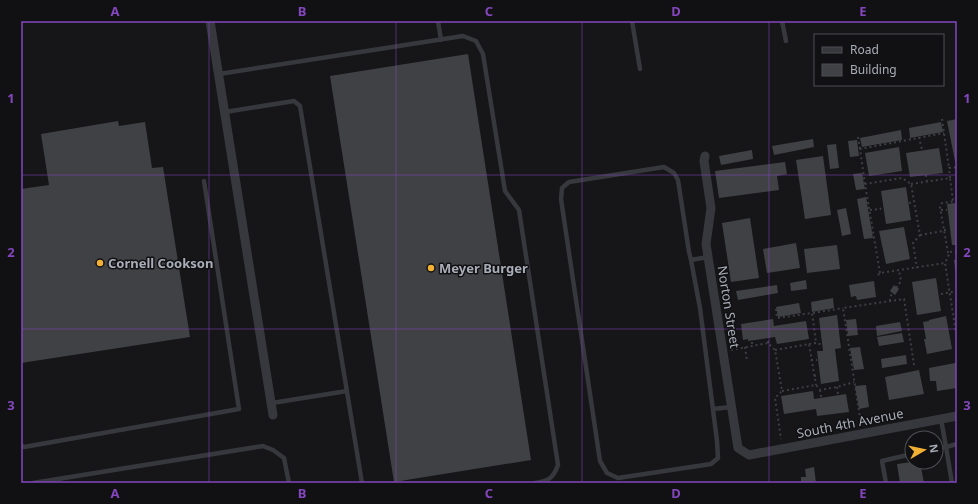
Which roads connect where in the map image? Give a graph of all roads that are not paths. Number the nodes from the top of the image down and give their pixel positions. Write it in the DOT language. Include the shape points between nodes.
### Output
graph roads {
  1 [pos="210,21"];
  2 [pos="438,21"];
  3 [pos="632,21"];
  4 [pos="782,21"];
  5 [pos="441,40"];
  6 [pos="786,41"];
  7 [pos="640,69"];
  8 [pos="219,74"];
  9 [pos="225,112"];
  10 [pos="705,156"];
  11 [pos="204,182"];
  12 [pos="708,257"];
  13 [pos="692,260"];
  14 [pos="347,391"];
  15 [pos="272,403"];
  16 [pos="731,406"];
  17 [pos="713,409"];
  18 [pos="274,415"];
  19 [pos="957,416"];
  20 [pos="941,419"];
  21 [pos="957,444"];
  22 [pos="21,445"];
  23 [pos="946,447"];
  24 [pos="749,455"];
  25 [pos="904,456"];
  26 [pos="33,483"];
  27 [pos="289,483"];
  28 [pos="362,483"];
  29 [pos="535,483"];
  30 [pos="886,483"];
  31 [pos="952,483"];
  1 -- 8 [label="street"];
  2 -- 5 [label="lane"];
  3 -- 7 [label="lane"];
  4 -- 6 [label="lane"];
  5 -- 8 [label="lane"];
  5 -- 29 [label="lane" via="463,36 476,41 483,54 505,191 519,210 558,465 555,474 550,478"];
  8 -- 9 [label="street"];
  9 -- 14 [label="lane" via="294,101 300,106"];
  9 -- 15 [label="street"];
  10 -- 12 [label="street, Norton Street" via="711,208 706,244"];
  11 -- 22 [label="lane" via="239,409 24,447"];
  12 -- 13 [label="lane"];
  12 -- 16 [label="street, Norton Street"];
  13 -- 17 [label="lane"];
  13 -- 17 [label="lane" via="678,180 674,173 664,167 569,182 562,188 560,199 600,461 607,473 618,478 711,464 718,458"];
  14 -- 15 [label="lane"];
  14 -- 28 [label="lane"];
  15 -- 18 [label="street"];
  16 -- 17 [label="lane"];
  16 -- 24 [label="street, Norton Street" via="738,448"];
  19 -- 20 [label="street, South 4th Avenue"];
  20 -- 23 [label="lane"];
  20 -- 24 [label="street, South 4th Avenue"];
  21 -- 23 [label="lane"];
  23 -- 31 [label="lane"];
  25 -- 30 [label="lane" via="882,461"];
  26 -- 27 [label="lane" via="263,446 284,458"];
}
